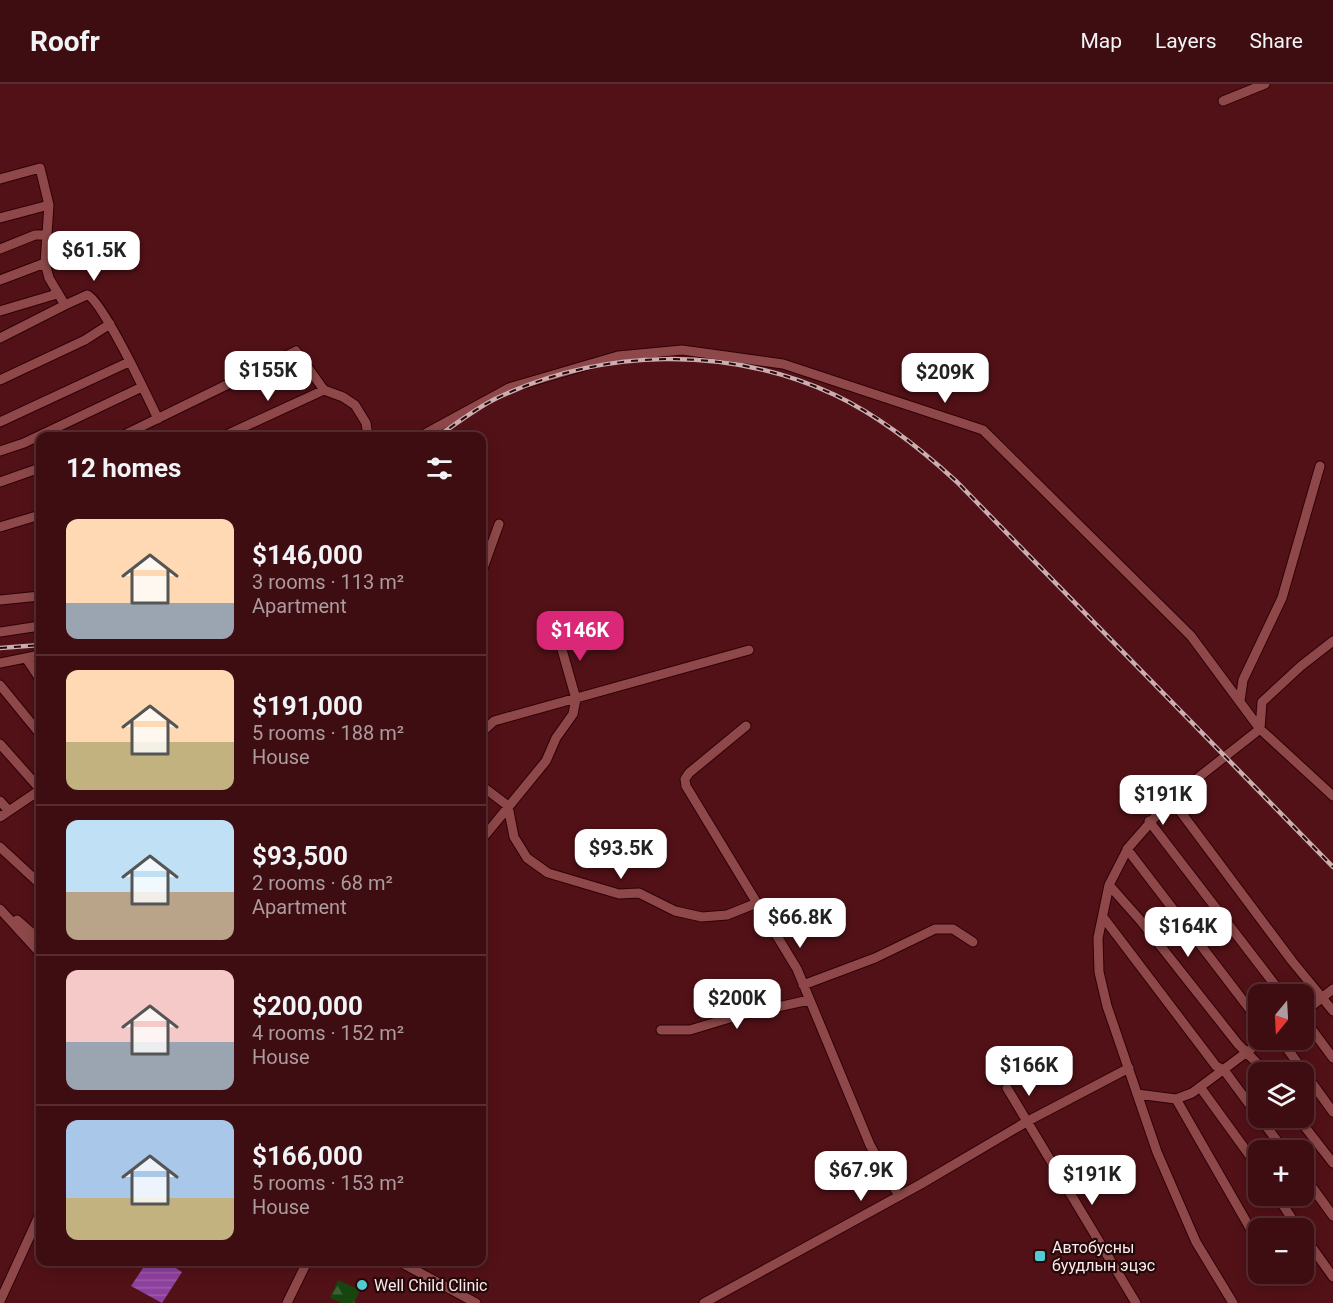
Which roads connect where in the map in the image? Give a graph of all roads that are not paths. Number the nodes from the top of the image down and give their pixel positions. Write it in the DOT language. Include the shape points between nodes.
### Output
graph roads {
  1 [pos="1265,84"];
  2 [pos="1223,101"];
  3 [pos="0,179"];
  4 [pos="49,205"];
  5 [pos="0,218"];
  6 [pos="46,235"];
  7 [pos="0,249"];
  8 [pos="45,263"];
  9 [pos="0,280"];
  10 [pos="57,294"];
  11 [pos="65,305"];
  12 [pos="0,311"];
  13 [pos="110,324"];
  14 [pos="0,338"];
  15 [pos="129,362"];
  16 [pos="0,380"];
  17 [pos="141,387"];
  18 [pos="324,390"];
  19 [pos="158,419"];
  20 [pos="0,422"];
  21 [pos="47,432"];
  22 [pos="130,432"];
  23 [pos="233,432"];
  24 [pos="367,432"];
  25 [pos="428,432"];
  26 [pos="36,437"];
  27 [pos="0,451"];
  28 [pos="1320,466"];
  29 [pos="36,469"];
  30 [pos="0,482"];
  31 [pos="36,516"];
  32 [pos="500,524"];
  33 [pos="0,527"];
  34 [pos="486,561"];
  35 [pos="36,596"];
  36 [pos="0,600"];
  37 [pos="36,627"];
  38 [pos="0,632"];
  39 [pos="557,632"];
  40 [pos="1333,641"];
  41 [pos="749,650"];
  42 [pos="36,656"];
  43 [pos="26,658"];
  44 [pos="0,663"];
  45 [pos="36,673"];
  46 [pos="0,685"];
  47 [pos="576,699"];
  48 [pos="1240,702"];
  49 [pos="746,726"];
  50 [pos="486,728"];
  51 [pos="36,729"];
  52 [pos="1260,729"];
  53 [pos="0,744"];
  54 [pos="36,785"];
  55 [pos="486,789"];
  56 [pos="36,793"];
  57 [pos="1333,796"];
  58 [pos="1171,799"];
  59 [pos="0,801"];
  60 [pos="508,806"];
  61 [pos="9,811"];
  62 [pos="0,817"];
  63 [pos="1149,821"];
  64 [pos="486,834"];
  65 [pos="0,847"];
  66 [pos="1127,849"];
  67 [pos="36,880"];
  68 [pos="1109,885"];
  69 [pos="757,903"];
  70 [pos="0,908"];
  71 [pos="1103,917"];
  72 [pos="36,937"];
  73 [pos="973,942"];
  74 [pos="36,948"];
  75 [pos="1274,984"];
  76 [pos="803,985"];
  77 [pos="1333,989"];
  78 [pos="1322,997"];
  79 [pos="809,1000"];
  80 [pos="1314,1004"];
  81 [pos="1248,1007"];
  82 [pos="1333,1011"];
  83 [pos="661,1030"];
  84 [pos="1314,1032"];
  85 [pos="1250,1050"];
  86 [pos="1288,1050"];
  87 [pos="1248,1052"];
  88 [pos="1333,1058"];
  89 [pos="1257,1062"];
  90 [pos="1129,1068"];
  91 [pos="1224,1070"];
  92 [pos="1200,1087"];
  93 [pos="1007,1088"];
  94 [pos="1137,1094"];
  95 [pos="1176,1099"];
  96 [pos="1248,1102"];
  97 [pos="1333,1112"];
  98 [pos="1028,1121"];
  99 [pos="1267,1128"];
  100 [pos="1306,1128"];
  101 [pos="1276,1140"];
  102 [pos="1248,1153"];
  103 [pos="1333,1163"];
  104 [pos="1314,1190"];
  105 [pos="899,1196"];
  106 [pos="1333,1216"];
  107 [pos="36,1223"];
  108 [pos="1248,1225"];
  109 [pos="1314,1250"];
  110 [pos="305,1266"];
  111 [pos="407,1266"];
  112 [pos="1333,1277"];
  113 [pos="0,1301"];
  114 [pos="287,1303"];
  115 [pos="476,1303"];
  116 [pos="704,1303"];
  117 [pos="1136,1303"];
  118 [pos="1233,1303"];
  1 -- 2 [label="street"];
  3 -- 4 [label="street" via="40,168"];
  4 -- 5 [label="street"];
  4 -- 6 [label="street"];
  6 -- 7 [label="street" via="35,235"];
  6 -- 8 [label="street"];
  8 -- 9 [label="street"];
  8 -- 10 [label="street"];
  10 -- 11 [label="street"];
  10 -- 12 [label="street"];
  11 -- 13 [label="street" via="91,296"];
  11 -- 14 [label="street"];
  13 -- 15 [label="street"];
  13 -- 16 [label="street"];
  15 -- 17 [label="street"];
  15 -- 20 [label="street"];
  17 -- 19 [label="street"];
  17 -- 21 [label="street"];
  18 -- 19 [label="street" via="296,351"];
  18 -- 23 [label="street"];
  18 -- 24 [label="street" via="355,405"];
  19 -- 22 [label="street"];
  25 -- 48 [label="street" via="509,388 618,356 682,350 783,364 982,430 1191,636"];
  26 -- 27 [label="street"];
  28 -- 48 [label="street" via="1282,598 1243,680"];
  29 -- 30 [label="street"];
  31 -- 33 [label="street"];
  32 -- 34 [label="street"];
  35 -- 36 [label="street"];
  37 -- 38 [label="street"];
  39 -- 47 [label="street"];
  40 -- 52 [label="street" via="1263,702"];
  41 -- 47 [label="street"];
  42 -- 43 [label="street"];
  43 -- 44 [label="street"];
  43 -- 45 [label="street"];
  46 -- 51 [label="street"];
  47 -- 50 [label="street" via="494,721"];
  47 -- 60 [label="street" via="576,707 546,761"];
  48 -- 52 [label="street"];
  49 -- 69 [label="street" via="685,779"];
  52 -- 57 [label="street"];
  52 -- 58 [label="street"];
  53 -- 54 [label="street"];
  55 -- 60 [label="street"];
  56 -- 61 [label="street"];
  58 -- 63 [label="street"];
  58 -- 78 [label="street"];
  59 -- 61 [label="street"];
  60 -- 64 [label="street"];
  60 -- 69 [label="street" via="514,837 527,858 548,873 619,894 639,893 675,910 702,917 727,915"];
  61 -- 62 [label="street"];
  63 -- 66 [label="street"];
  63 -- 75 [label="street"];
  65 -- 67 [label="street"];
  66 -- 68 [label="street"];
  66 -- 81 [label="street"];
  68 -- 71 [label="street"];
  68 -- 87 [label="street"];
  69 -- 76 [label="street"];
  70 -- 72 [label="street"];
  70 -- 74 [label="street"];
  71 -- 90 [label="street" via="1098,938 1100,972 1107,1006"];
  71 -- 91 [label="street" via="1216,1066"];
  73 -- 76 [label="street" via="953,929 935,929 903,946"];
  76 -- 79 [label="street"];
  77 -- 78 [label="street"];
  78 -- 80 [label="street"];
  78 -- 82 [label="street"];
  79 -- 83 [label="street" via="690,1030"];
  79 -- 105 [label="street" via="870,1145"];
  84 -- 88 [label="street"];
  85 -- 87 [label="street"];
  86 -- 97 [label="street"];
  87 -- 89 [label="street"];
  87 -- 91 [label="street"];
  90 -- 94 [label="street"];
  90 -- 98 [label="street"];
  91 -- 92 [label="street"];
  91 -- 96 [label="street"];
  92 -- 95 [label="street"];
  92 -- 102 [label="street"];
  93 -- 98 [label="street"];
  94 -- 95 [label="street"];
  94 -- 118 [label="street" via="1196,1242"];
  95 -- 108 [label="street"];
  98 -- 105 [label="street"];
  98 -- 117 [label="street"];
  99 -- 101 [label="street"];
  100 -- 103 [label="street"];
  104 -- 106 [label="street"];
  105 -- 116 [label="street"];
  107 -- 113 [label="street"];
  109 -- 112 [label="street"];
  110 -- 114 [label="street"];
  111 -- 115 [label="street"];
}
